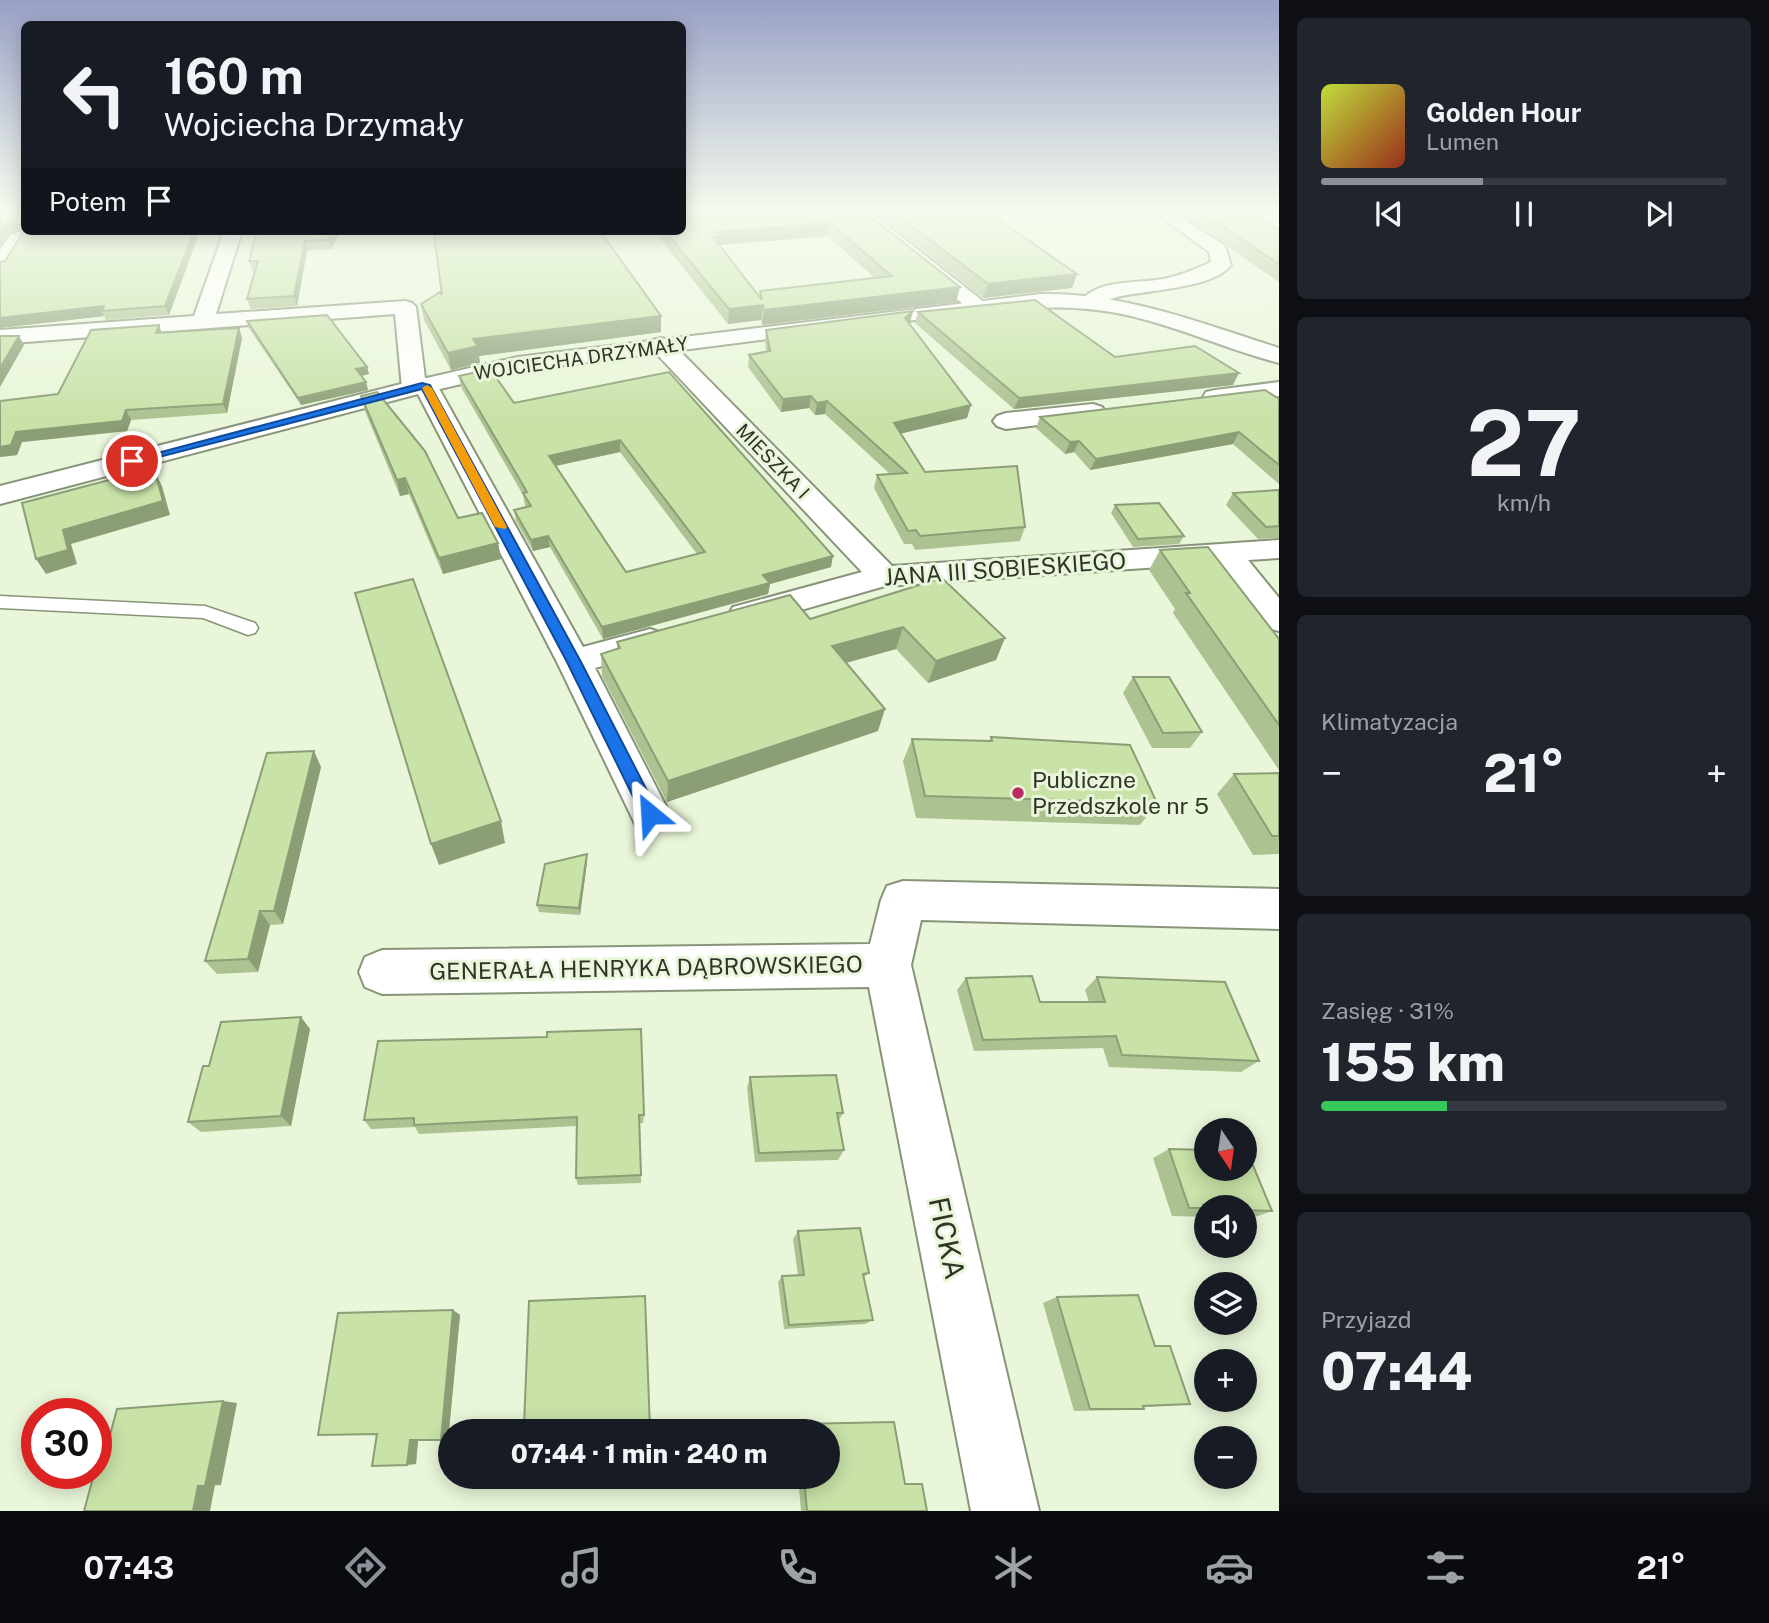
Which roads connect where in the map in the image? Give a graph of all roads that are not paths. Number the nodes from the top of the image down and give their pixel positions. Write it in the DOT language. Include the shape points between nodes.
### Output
graph roads {
  1 [pos="217,280"];
  2 [pos="944,280"];
  3 [pos="1184,280"];
  4 [pos="1090,303"];
  5 [pos="977,306"];
  6 [pos="203,321"];
  7 [pos="0,337"];
  8 [pos="661,345"];
  9 [pos="1279,356"];
  10 [pos="420,386"];
  11 [pos="1279,388"];
  12 [pos="1188,400"];
  13 [pos="1123,409"];
  14 [pos="1006,421"];
  15 [pos="0,495"];
  16 [pos="1279,549"];
  17 [pos="1226,553"];
  18 [pos="884,576"];
  19 [pos="0,602"];
  20 [pos="1279,620"];
  21 [pos="722,621"];
  22 [pos="248,628"];
  23 [pos="682,632"];
  24 [pos="574,662"];
  25 [pos="650,814"];
  26 [pos="1279,909"];
  27 [pos="888,965"];
  28 [pos="382,972"];
  29 [pos="1005,1511"];
  1 -- 6 [label="street"];
  2 -- 5 [label="street"];
  3 -- 4 [label="street, WOJCIECHA DRZYMAŁY" via="1099,295"];
  4 -- 5 [label="street, WOJCIECHA DRZYMAŁY" via="1047,300"];
  4 -- 9 [label="street, WOJCIECHA DRZYMAŁY" via="1182,324"];
  5 -- 8 [label="street, WOJCIECHA DRZYMAŁY"];
  6 -- 7 [label="street"];
  6 -- 10 [label="street" via="405,307"];
  8 -- 10 [label="street, WOJCIECHA DRZYMAŁY" via="518,364"];
  8 -- 18 [label="street, MIESZKA I"];
  10 -- 15 [label="street, WOJCIECHA DRZYMAŁY"];
  10 -- 24 [label="street"];
  11 -- 12 [label="street"];
  13 -- 14 [label="street"];
  16 -- 17 [label="street, JANA III SOBIESKIEGO"];
  17 -- 18 [label="street, JANA III SOBIESKIEGO"];
  17 -- 20 [label="street"];
  18 -- 21 [label="street, JANA III SOBIESKIEGO"];
  19 -- 22 [label="lane" via="205,612"];
  23 -- 24 [label="street"];
  24 -- 25 [label="street"];
  26 -- 27 [label="street, GENERAŁA HENRYKA DĄBROWSKIEGO" via="903,900"];
  27 -- 28 [label="street, GENERAŁA HENRYKA DĄBROWSKIEGO"];
  27 -- 29 [label="street, FICKA"];
}
